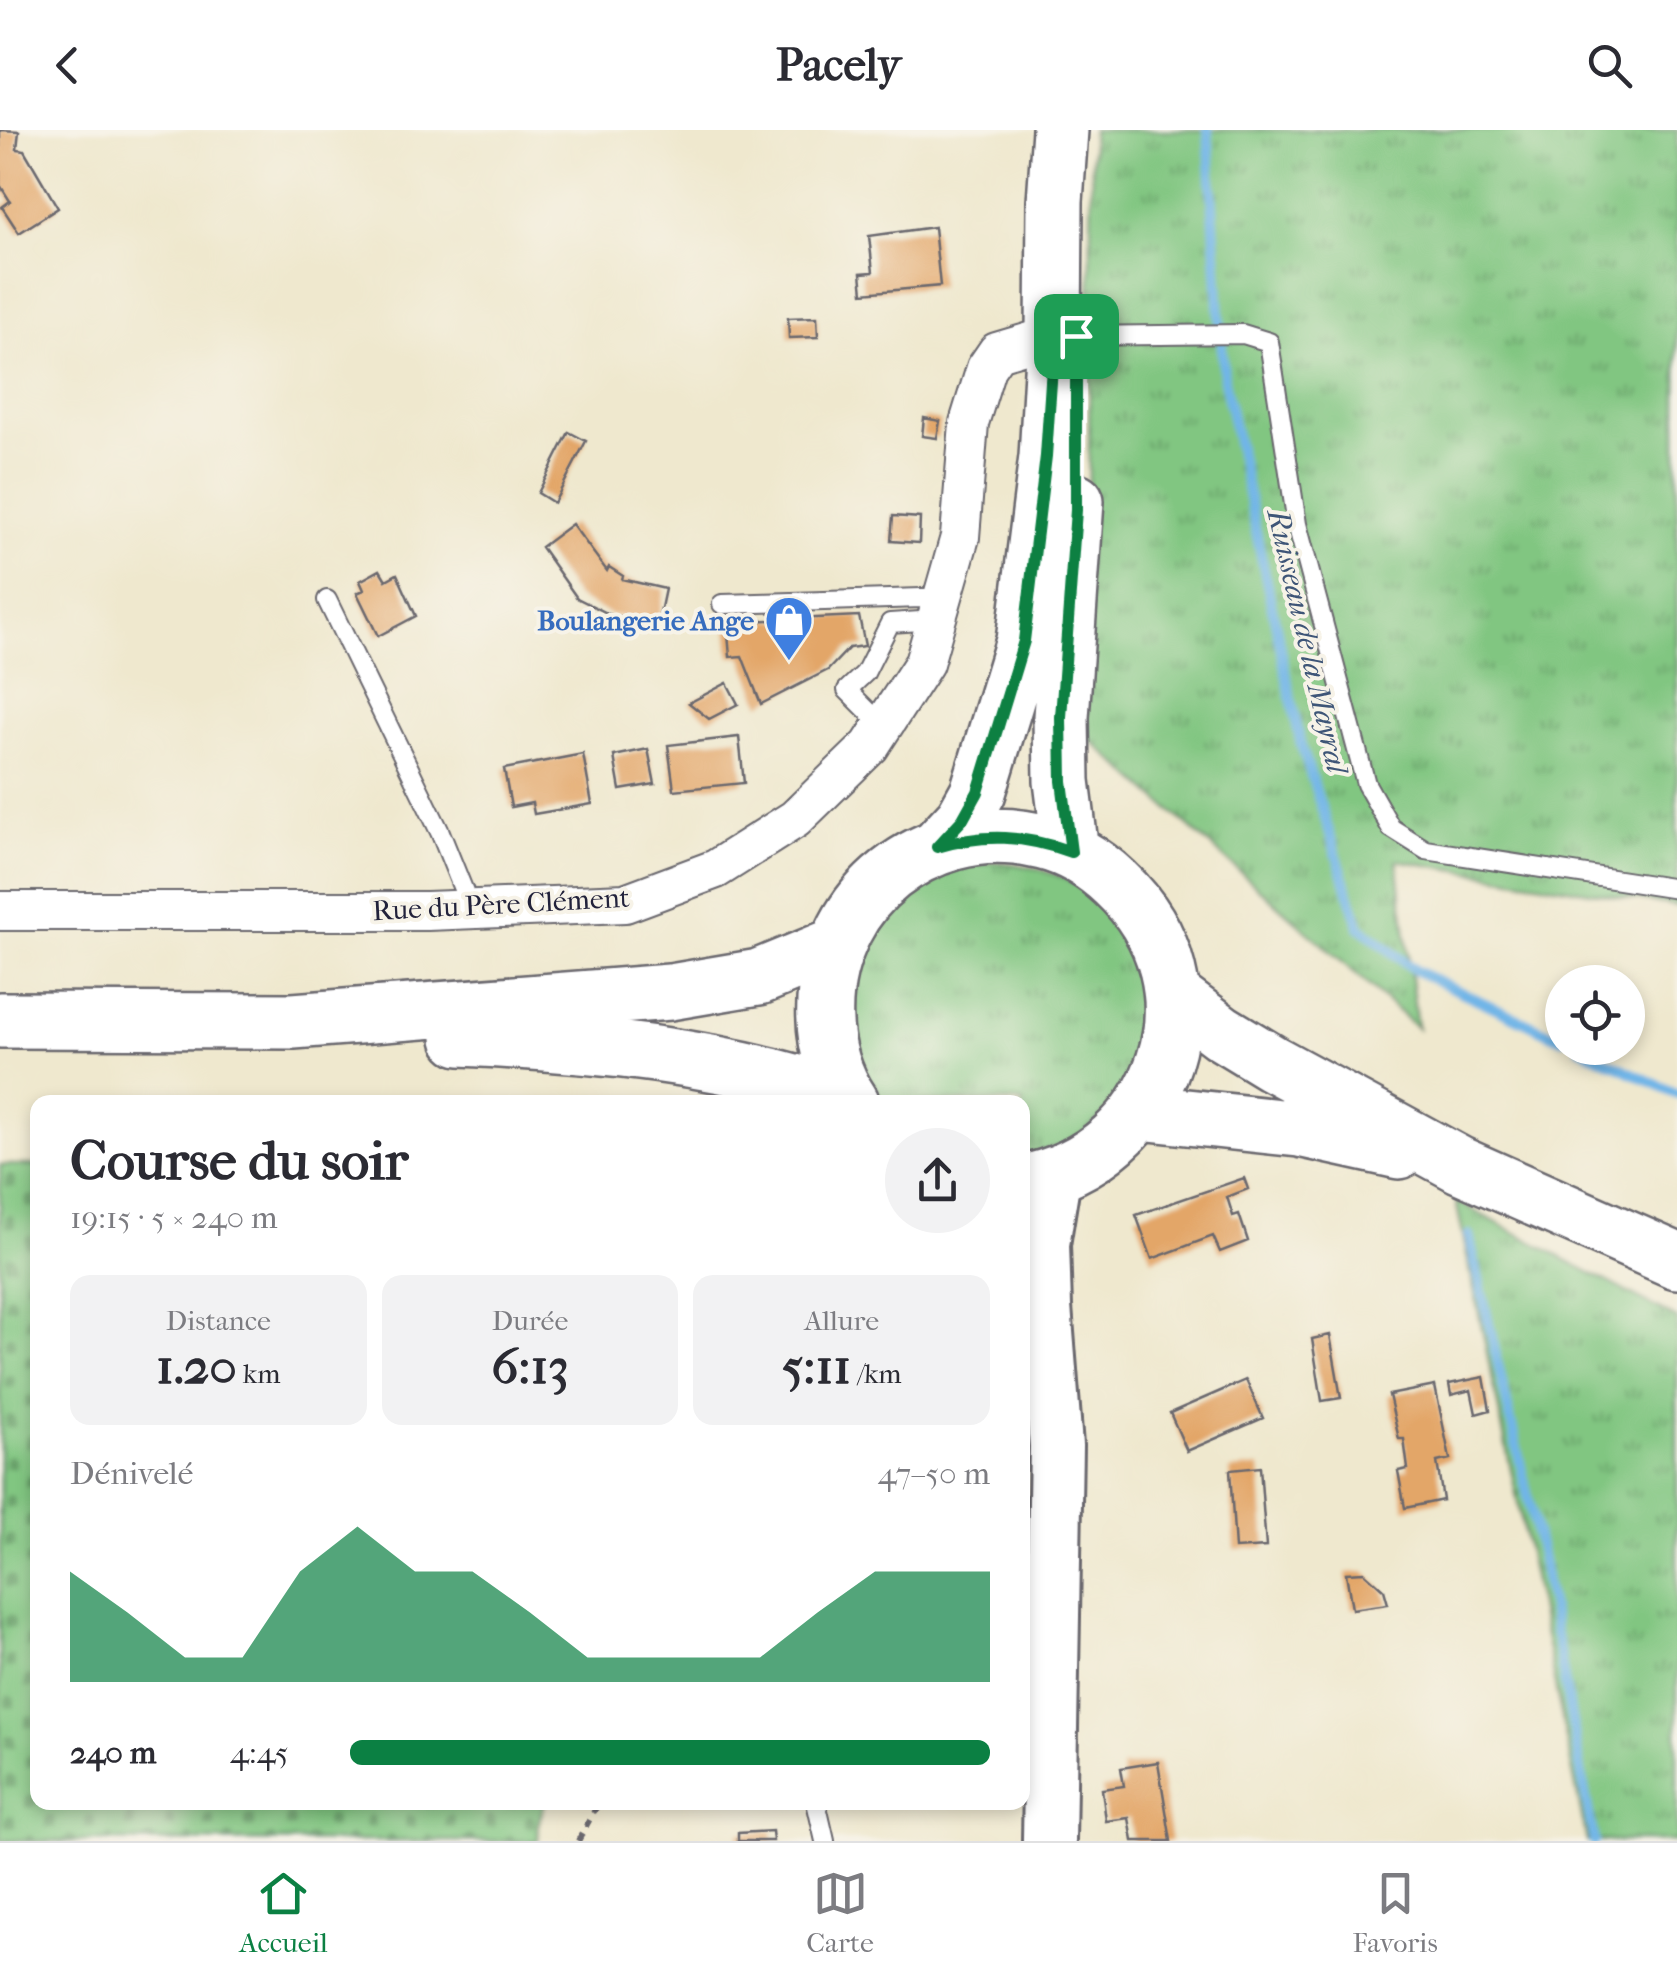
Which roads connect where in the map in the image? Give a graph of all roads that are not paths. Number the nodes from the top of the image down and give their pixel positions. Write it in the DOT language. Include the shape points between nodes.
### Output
graph roads {
  1 [pos="1060,130"];
  2 [pos="1080,130"];
  3 [pos="1065,337"];
  4 [pos="328,600"];
  5 [pos="722,604"];
  6 [pos="938,613"];
  7 [pos="883,726"];
  8 [pos="937,847"];
  9 [pos="1071,852"];
  10 [pos="1677,890"];
  11 [pos="471,910"];
  12 [pos="0,911"];
  13 [pos="836,945"];
  14 [pos="1172,995"];
  15 [pos="0,1020"];
  16 [pos="293,1021"];
  17 [pos="837,1095"];
  18 [pos="848,1095"];
  19 [pos="1140,1112"];
  20 [pos="1460,1164"];
  21 [pos="1038,1180"];
  22 [pos="1677,1261"];
  23 [pos="1034,1327"];
  24 [pos="818,1810"];
  25 [pos="825,1841"];
  26 [pos="1032,1841"];
  27 [pos="1049,1841"];
  1 -- 3 [label="main road" via="1055,201"];
  2 -- 3 [label="main road" via="1088,204"];
  3 -- 6 [label="street, Rue du Père Clément" via="998,352 986,368 969,423 960,538"];
  3 -- 8 [label="main road" via="1024,641 978,792"];
  3 -- 9 [label="main road" via="1076,510 1061,717"];
  3 -- 10 [label="lane" via="1243,334 1269,342 1298,524 1366,784 1390,828 1426,850"];
  4 -- 11 [label="lane"];
  5 -- 6 [label="lane" via="922,598"];
  6 -- 7 [label="street, Rue du Père Clément" via="924,663"];
  6 -- 7 [label="lane" via="890,623 865,673 847,690"];
  7 -- 11 [label="street, Rue du Père Clément" via="794,819 716,869 626,904"];
  8 -- 9 [label="main road" via="995,836"];
  8 -- 13 [label="main road" via="868,894"];
  9 -- 14 [label="main road" via="1134,900 1158,941"];
  11 -- 12 [label="street, Rue du Père Clément"];
  13 -- 16 [label="main road" via="759,977 670,992"];
  13 -- 18 [label="main road" via="824,1009 828,1047"];
  14 -- 19 [label="main road" via="1167,1055"];
  14 -- 20 [label="main road" via="1272,1063"];
  15 -- 16 [label="main road"];
  16 -- 17 [label="main road" via="438,1038 582,1044 741,1069"];
  19 -- 20 [label="main road" via="1298,1130"];
  19 -- 21 [label="main road" via="1105,1148"];
  20 -- 22 [label="main road"];
  21 -- 23 [label="main road" via="1043,1244"];
  23 -- 26 [label="main road"];
  23 -- 27 [label="main road" via="1056,1446"];
  24 -- 25 [label="lane"];
}
